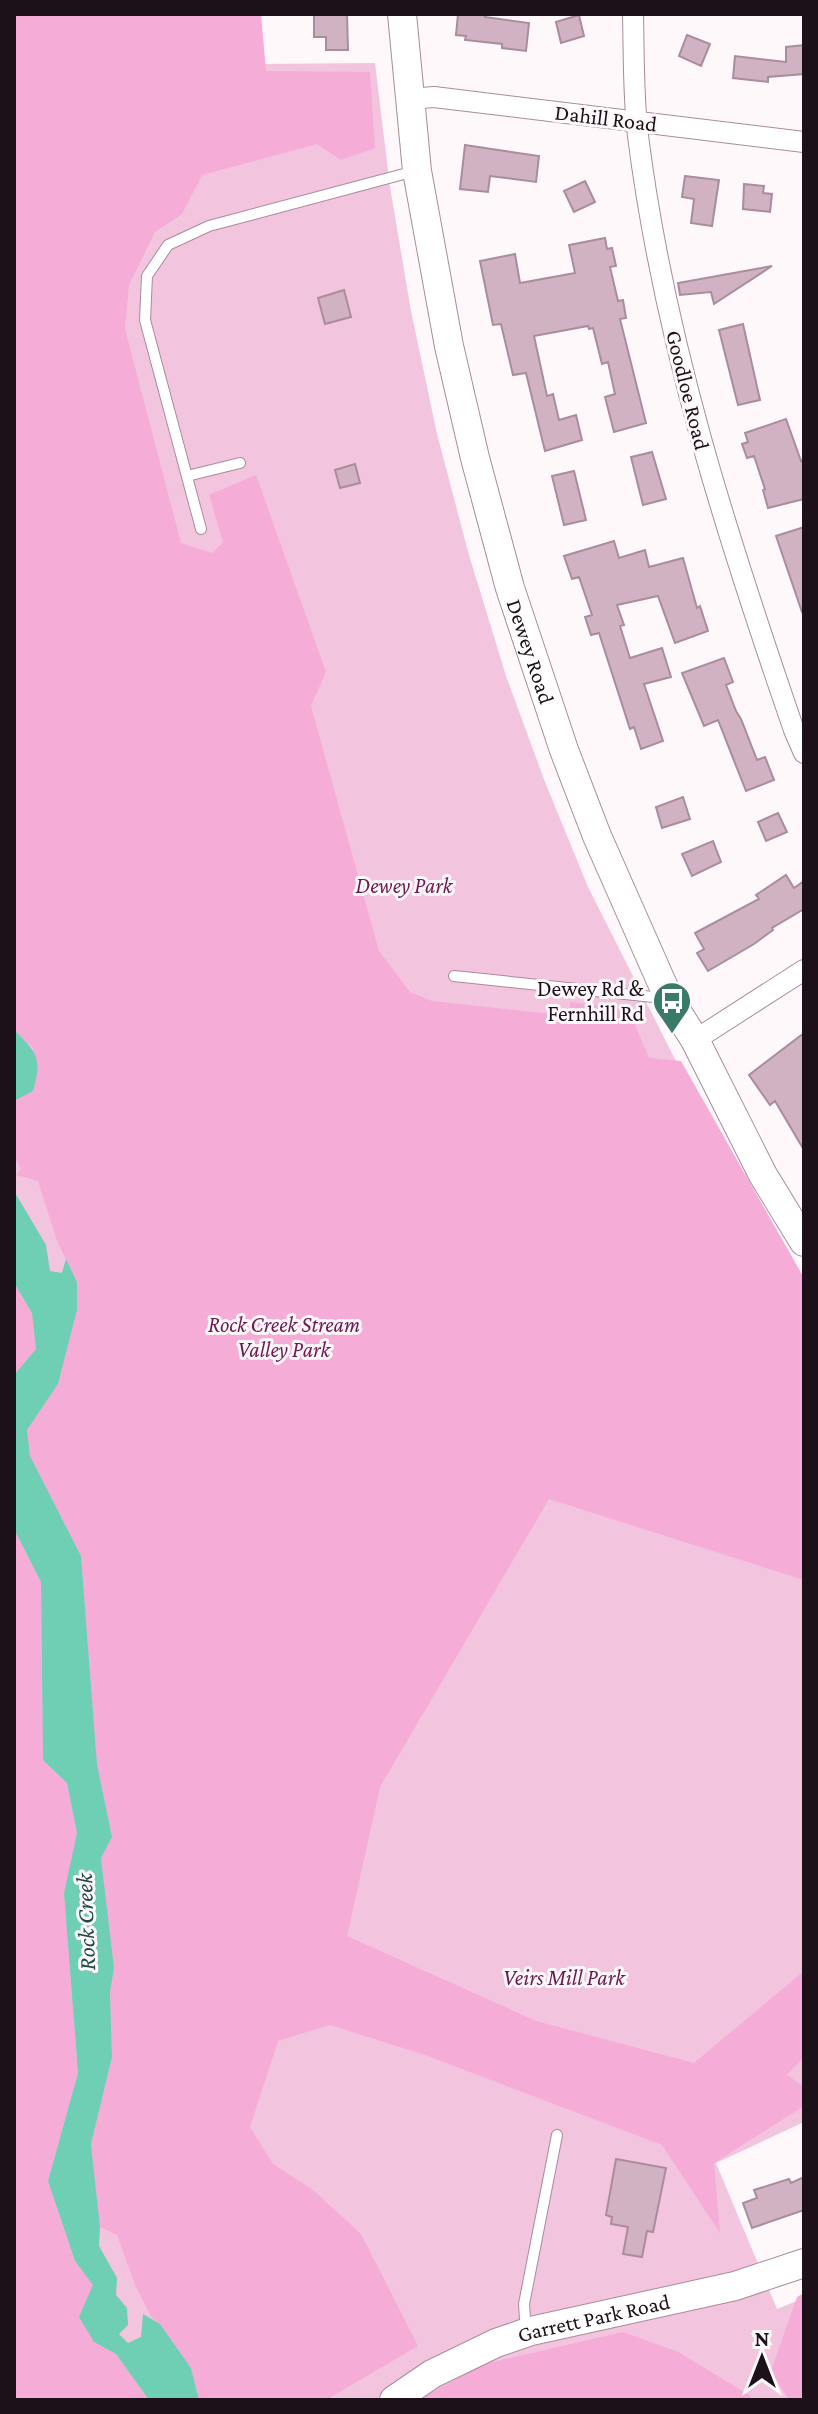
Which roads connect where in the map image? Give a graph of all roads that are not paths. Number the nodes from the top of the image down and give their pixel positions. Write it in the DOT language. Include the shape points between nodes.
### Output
graph roads {
  1 [pos="402,14"];
  2 [pos="633,14"];
  3 [pos="409,99"];
  4 [pos="637,121"];
  5 [pos="804,142"];
  6 [pos="417,171"];
  7 [pos="240,463"];
  8 [pos="187,476"];
  9 [pos="201,529"];
  10 [pos="804,753"];
  11 [pos="804,970"];
  12 [pos="454,976"];
  13 [pos="669,999"];
  14 [pos="695,1040"];
  15 [pos="804,1242"];
  16 [pos="557,2135"];
  17 [pos="804,2263"];
  18 [pos="531,2331"];
  19 [pos="394,2400"];
  1 -- 3 [label="street, Dewey Road"];
  2 -- 4 [label="street, Goodloe Road"];
  3 -- 4 [label="street, Dahill Road" via="434,97"];
  3 -- 6 [label="street, Dewey Road"];
  4 -- 5 [label="street, Dahill Road"];
  4 -- 10 [label="street, Goodloe Road" via="666,303 700,442 737,567"];
  6 -- 8 [label="lane" via="209,226 168,245 147,276 145,320"];
  6 -- 13 [label="street, Dewey Road" via="449,346 510,588 597,836"];
  7 -- 8 [label="lane"];
  8 -- 9 [label="lane"];
  11 -- 14 [label="street"];
  12 -- 13 [label="lane"];
  13 -- 14 [label="street, Dewey Road"];
  14 -- 15 [label="street, Dewey Road" via="763,1175"];
  16 -- 18 [label="lane" via="524,2304"];
  17 -- 18 [label="street, Garrett Park Road" via="735,2286"];
  18 -- 19 [label="street, Garrett Park Road" via="432,2374"];
}
